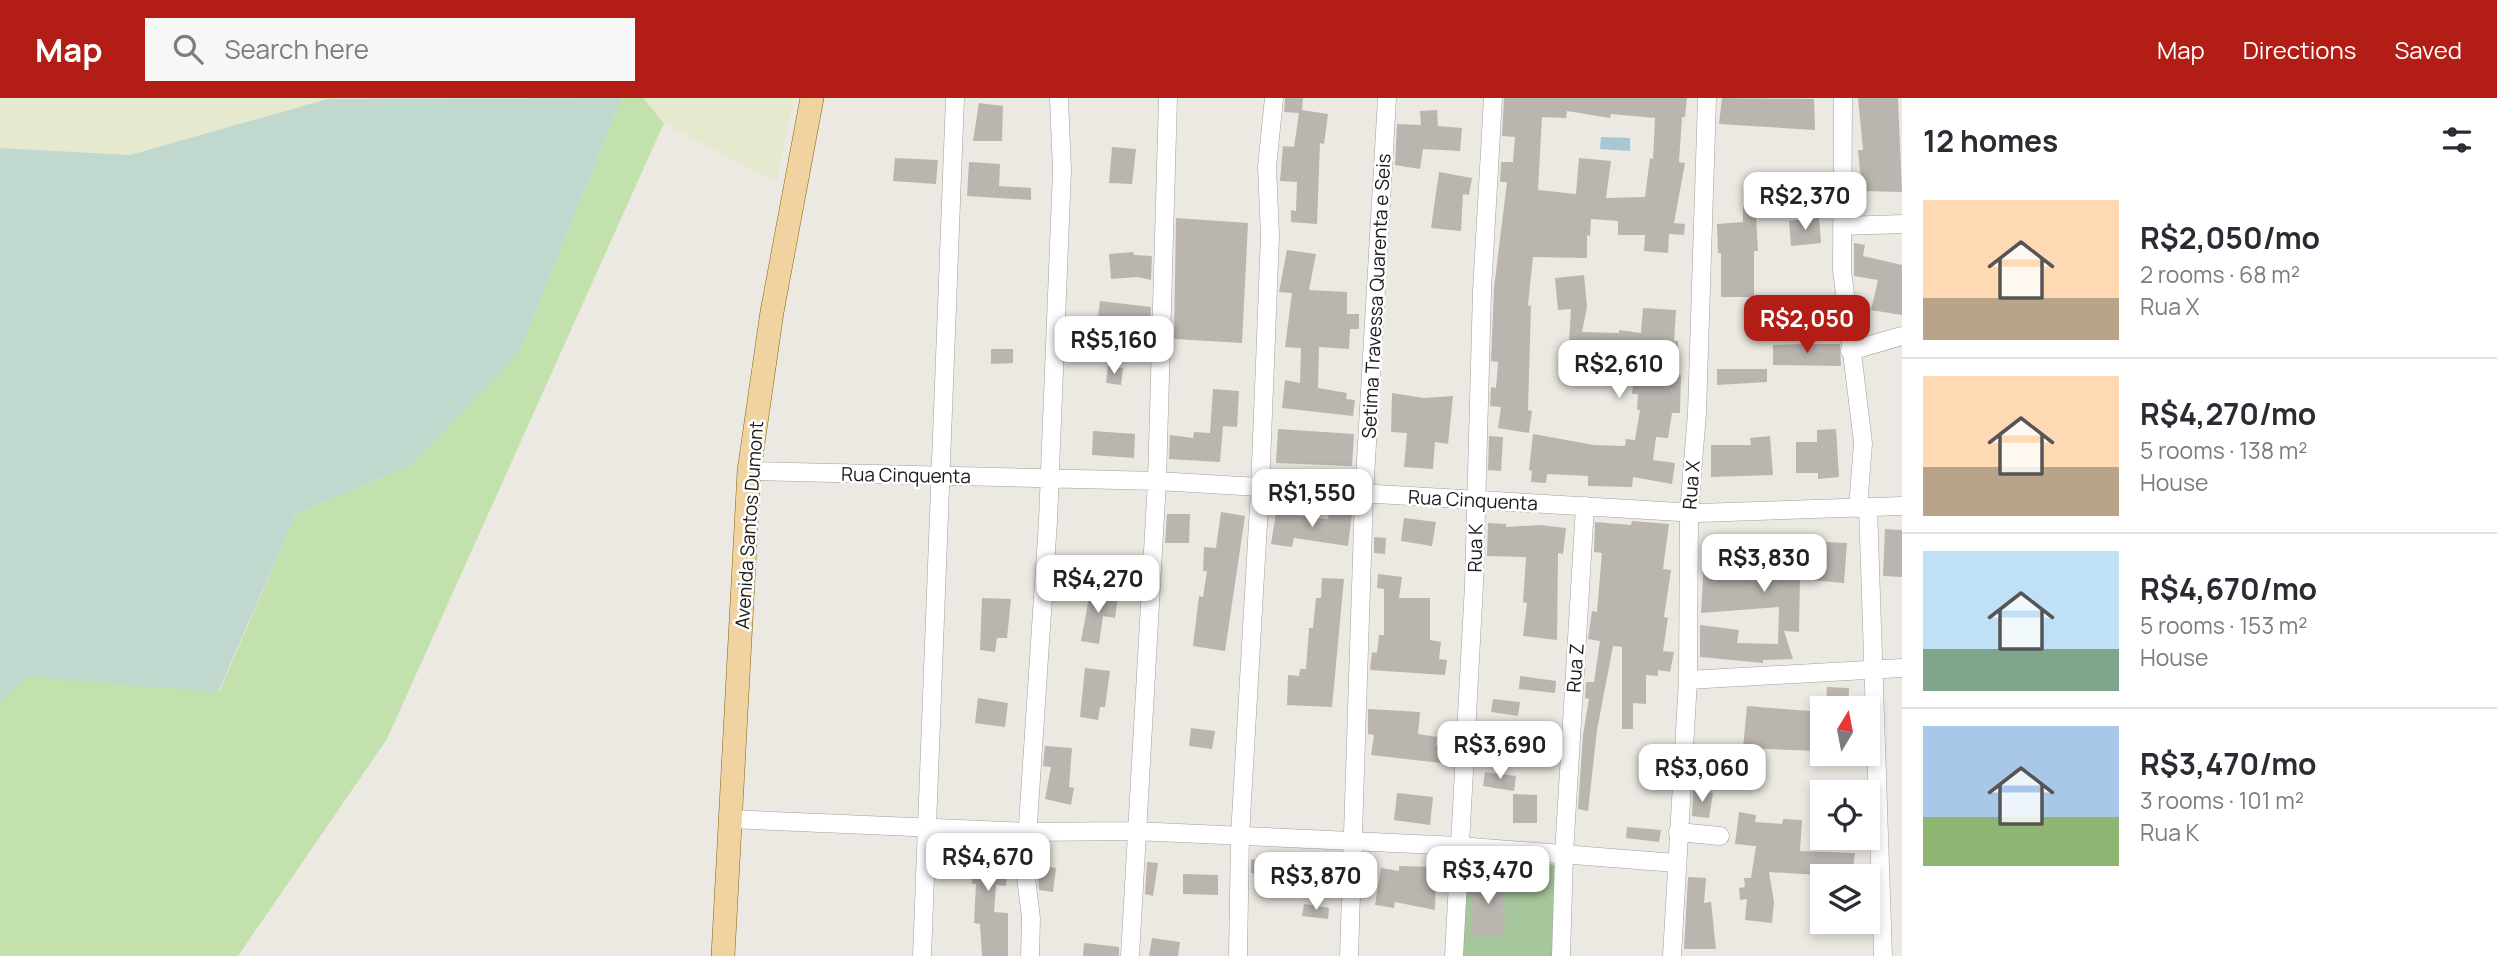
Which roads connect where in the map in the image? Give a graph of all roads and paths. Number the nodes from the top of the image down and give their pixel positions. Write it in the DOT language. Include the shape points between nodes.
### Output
graph roads {
  1 [pos="811,98"];
  2 [pos="956,98"];
  3 [pos="1059,98"];
  4 [pos="1168,98"];
  5 [pos="1274,98"];
  6 [pos="1387,98"];
  7 [pos="1493,98"];
  8 [pos="1707,98"];
  9 [pos="1843,98"];
  10 [pos="1902,224"];
  11 [pos="1842,226"];
  12 [pos="1902,336"];
  13 [pos="1850,351"];
  14 [pos="749,471"];
  15 [pos="942,476"];
  16 [pos="1049,479"];
  17 [pos="1157,481"];
  18 [pos="1260,489"];
  19 [pos="1364,495"];
  20 [pos="1475,500"];
  21 [pos="1585,506"];
  22 [pos="1902,506"];
  23 [pos="1863,508"];
  24 [pos="1689,512"];
  25 [pos="1902,668"];
  26 [pos="1875,670"];
  27 [pos="1688,680"];
  28 [pos="730,819"];
  29 [pos="928,828"];
  30 [pos="1135,831"];
  31 [pos="1028,832"];
  32 [pos="1678,832"];
  33 [pos="1240,836"];
  34 [pos="1720,836"];
  35 [pos="1352,842"];
  36 [pos="1458,846"];
  37 [pos="1564,854"];
  38 [pos="1676,863"];
  39 [pos="723,956"];
  40 [pos="922,956"];
  41 [pos="1030,956"];
  42 [pos="1130,956"];
  43 [pos="1238,956"];
  44 [pos="1349,956"];
  45 [pos="1454,956"];
  46 [pos="1561,956"];
  47 [pos="1672,956"];
  48 [pos="1883,956"];
  1 -- 14 [label="main road, Avenida Santos Dumont"];
  2 -- 15 [label="street"];
  3 -- 16 [label="street" via="1062,170"];
  4 -- 17 [label="street"];
  5 -- 18 [label="street" via="1267,167 1270,236"];
  6 -- 19 [label="street, Setima Travessa Quarenta e Seis"];
  7 -- 20 [label="street, Rua K"];
  8 -- 24 [label="street, Rua X" via="1697,413"];
  9 -- 11 [label="street"];
  10 -- 11 [label="street"];
  11 -- 13 [label="street"];
  12 -- 13 [label="street"];
  13 -- 23 [label="street" via="1863,443"];
  14 -- 15 [label="street, Rua Cinquenta"];
  14 -- 28 [label="main road, Avenida Santos Dumont"];
  15 -- 16 [label="street, Rua Cinquenta"];
  15 -- 29 [label="street"];
  16 -- 17 [label="street, Rua Cinquenta"];
  16 -- 31 [label="street"];
  17 -- 18 [label="street, Rua Cinquenta"];
  17 -- 30 [label="street"];
  18 -- 19 [label="street, Rua Cinquenta"];
  18 -- 33 [label="street"];
  19 -- 20 [label="street, Rua Cinquenta"];
  19 -- 35 [label="street, Setima Travessa Quarenta e Seis"];
  20 -- 21 [label="street, Rua Cinquenta"];
  20 -- 36 [label="street, Rua K" via="1470,681"];
  21 -- 24 [label="street, Rua Cinquenta"];
  21 -- 37 [label="street, Rua Z"];
  22 -- 23 [label="street, Rua Cinquenta"];
  23 -- 24 [label="street, Rua Cinquenta"];
  23 -- 26 [label="street"];
  24 -- 27 [label="street, Rua X"];
  25 -- 26 [label="street"];
  26 -- 27 [label="street"];
  26 -- 48 [label="street"];
  27 -- 32 [label="street, Rua X"];
  28 -- 29 [label="street"];
  28 -- 39 [label="main road, Avenida Santos Dumont"];
  29 -- 31 [label="street"];
  29 -- 40 [label="street"];
  30 -- 31 [label="street"];
  30 -- 33 [label="street"];
  30 -- 42 [label="street"];
  31 -- 41 [label="street" via="1025,881 1031,918"];
  32 -- 34 [label="street"];
  32 -- 38 [label="street, Rua X"];
  33 -- 35 [label="street"];
  33 -- 43 [label="street"];
  35 -- 36 [label="street"];
  35 -- 44 [label="street, Setima Travessa Quarenta e Seis"];
  36 -- 37 [label="street"];
  36 -- 45 [label="street, Rua K"];
  37 -- 38 [label="street"];
  37 -- 46 [label="street, Rua Z"];
  38 -- 47 [label="street, Rua X"];
}
